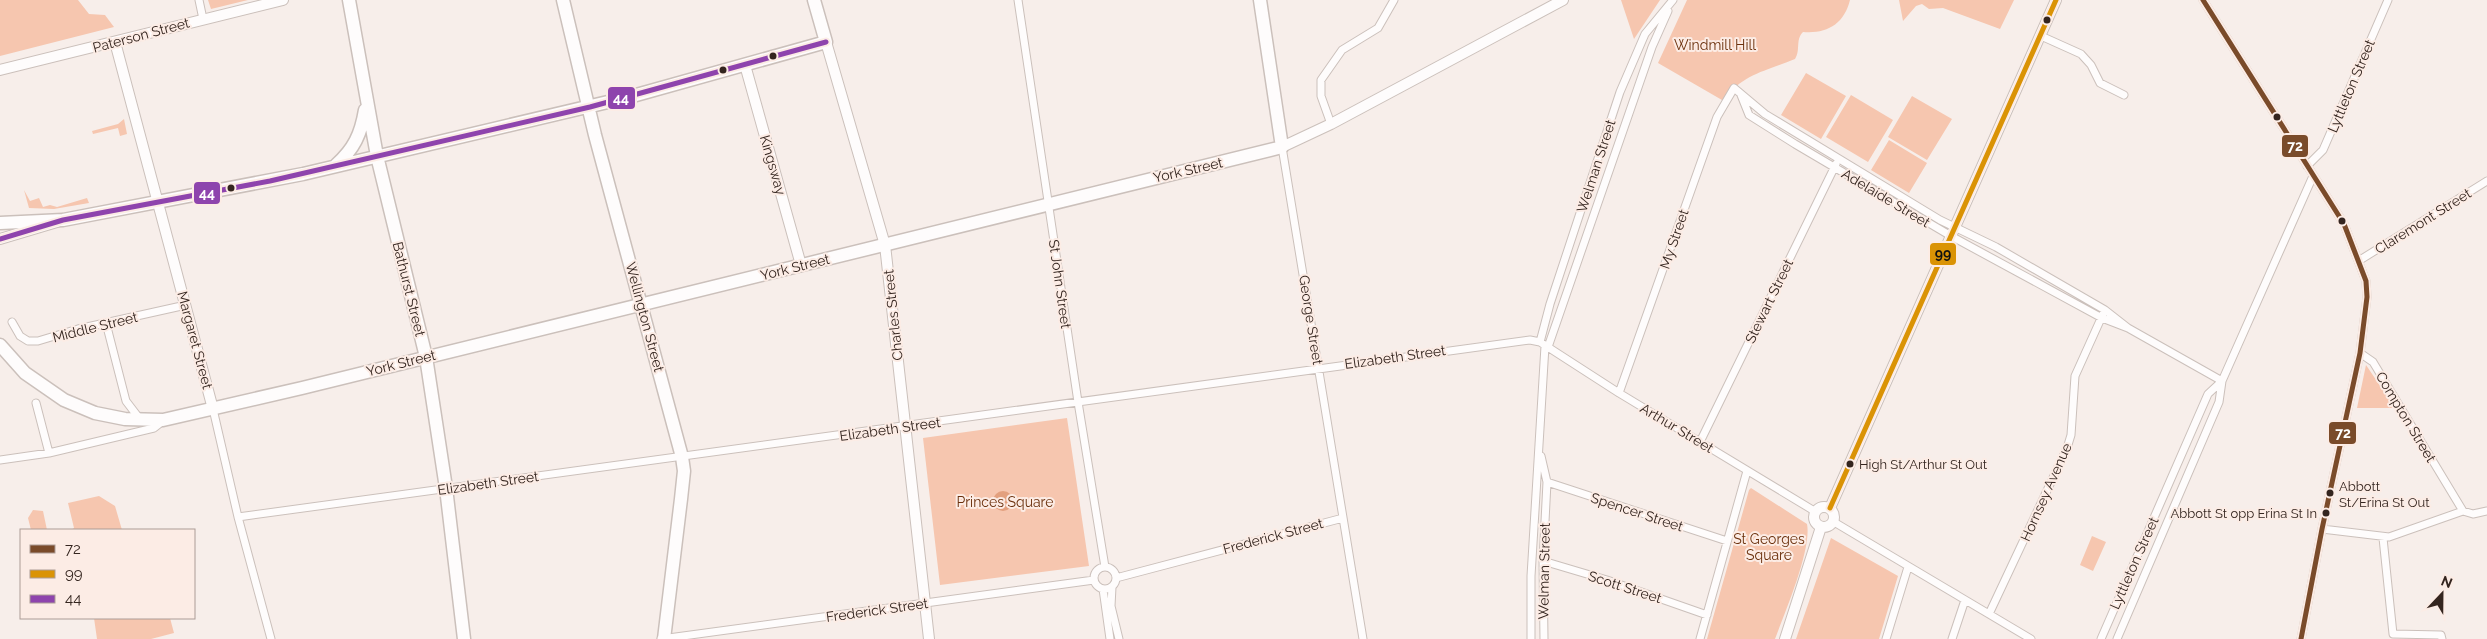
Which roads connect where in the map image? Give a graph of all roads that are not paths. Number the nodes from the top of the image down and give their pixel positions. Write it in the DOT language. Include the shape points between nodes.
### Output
graph roads {
  1 [pos="199,0"];
  2 [pos="283,0"];
  3 [pos="349,0"];
  4 [pos="563,0"];
  5 [pos="814,0"];
  6 [pos="1018,0"];
  7 [pos="1260,0"];
  8 [pos="1394,0"];
  9 [pos="1563,0"];
  10 [pos="1674,0"];
  11 [pos="2056,0"];
  12 [pos="2203,0"];
  13 [pos="2388,0"];
  14 [pos="203,19"];
  15 [pos="2041,36"];
  16 [pos="115,42"];
  17 [pos="826,42"];
  18 [pos="745,65"];
  19 [pos="0,70"];
  20 [pos="1737,91"];
  21 [pos="2124,96"];
  22 [pos="367,99"];
  23 [pos="590,107"];
  24 [pos="1764,114"];
  25 [pos="1778,122"];
  26 [pos="1760,123"];
  27 [pos="1331,124"];
  28 [pos="1772,131"];
  29 [pos="1800,135"];
  30 [pos="1795,144"];
  31 [pos="1282,147"];
  32 [pos="377,156"];
  33 [pos="1839,159"];
  34 [pos="2307,166"];
  35 [pos="334,167"];
  36 [pos="1835,167"];
  37 [pos="2313,176"];
  38 [pos="2487,181"];
  39 [pos="1903,198"];
  40 [pos="159,201"];
  41 [pos="1049,203"];
  42 [pos="1898,206"];
  43 [pos="63,220"];
  44 [pos="1940,220"];
  45 [pos="0,223"];
  46 [pos="1938,229"];
  47 [pos="1953,232"];
  48 [pos="0,239"];
  49 [pos="885,244"];
  50 [pos="1996,247"];
  51 [pos="1990,256"];
  52 [pos="2360,260"];
  53 [pos="801,265"];
  54 [pos="2031,267"];
  55 [pos="2026,276"];
  56 [pos="2058,283"];
  57 [pos="2054,292"];
  58 [pos="2082,296"];
  59 [pos="641,304"];
  60 [pos="2077,304"];
  61 [pos="186,306"];
  62 [pos="2105,310"];
  63 [pos="2102,318"];
  64 [pos="12,322"];
  65 [pos="106,323"];
  66 [pos="2128,328"];
  67 [pos="0,340"];
  68 [pos="0,345"];
  69 [pos="1545,345"];
  70 [pos="2360,354"];
  71 [pos="426,357"];
  72 [pos="14,361"];
  73 [pos="1318,368"];
  74 [pos="2222,381"];
  75 [pos="1619,393"];
  76 [pos="1078,402"];
  77 [pos="36,403"];
  78 [pos="213,409"];
  79 [pos="163,420"];
  80 [pos="142,421"];
  81 [pos="904,427"];
  82 [pos="1700,442"];
  83 [pos="1541,443"];
  84 [pos="49,453"];
  85 [pos="682,457"];
  86 [pos="0,460"];
  87 [pos="1747,471"];
  88 [pos="1547,482"];
  89 [pos="446,488"];
  90 [pos="1830,508"];
  91 [pos="2463,511"];
  92 [pos="2487,511"];
  93 [pos="1816,512"];
  94 [pos="238,517"];
  95 [pos="1343,518"];
  96 [pos="1834,522"];
  97 [pos="1821,527"];
  98 [pos="2322,529"];
  99 [pos="2383,538"];
  100 [pos="1727,541"];
  101 [pos="1543,561"];
  102 [pos="1105,567"];
  103 [pos="1908,567"];
  104 [pos="1116,578"];
  105 [pos="1094,580"];
  106 [pos="1112,586"];
  107 [pos="1103,589"];
  108 [pos="1964,600"];
  109 [pos="925,603"];
  110 [pos="1988,614"];
  111 [pos="1707,615"];
  112 [pos="2432,637"];
  113 [pos="271,639"];
  114 [pos="464,639"];
  115 [pos="663,639"];
  116 [pos="929,639"];
  117 [pos="1110,639"];
  118 [pos="1119,639"];
  119 [pos="1363,639"];
  120 [pos="1531,639"];
  121 [pos="1544,639"];
  122 [pos="1700,639"];
  123 [pos="1785,639"];
  124 [pos="1886,639"];
  125 [pos="1952,639"];
  126 [pos="2031,639"];
  127 [pos="2101,639"];
  128 [pos="2117,639"];
  129 [pos="2301,639"];
  130 [pos="2442,639"];
  1 -- 14 [label="street"];
  2 -- 14 [label="street, Paterson Street"];
  3 -- 22 [label="highway, Bathurst Street"];
  4 -- 23 [label="highway, Wellington Street"];
  5 -- 17 [label="highway, Charles Street"];
  6 -- 41 [label="street, St John Street"];
  7 -- 31 [label="highway, George Street"];
  8 -- 27 [label="street" via="1378,28 1342,50 1322,80 1321,96"];
  9 -- 27 [label="street, York Street"];
  10 -- 69 [label="street, Welman Street" via="1652,47"];
  10 -- 69 [label="street, Welman Street" via="1645,34 1620,92 1550,304"];
  11 -- 15 [label="street"];
  12 -- 34 [label="street"];
  13 -- 34 [label="street, Lyttleton Street" via="2323,150"];
  14 -- 16 [label="street, Paterson Street"];
  15 -- 21 [label="street" via="2081,54 2091,64 2100,82"];
  15 -- 47 [label="street"];
  16 -- 19 [label="street, Paterson Street"];
  16 -- 40 [label="street, Margaret Street"];
  17 -- 18 [label="highway"];
  17 -- 49 [label="street, Charles Street"];
  18 -- 23 [label="highway"];
  18 -- 53 [label="street, Kingsway"];
  20 -- 24 [label="street, Adelaide Street"];
  20 -- 26 [label="street, Adelaide Street" via="1747,113"];
  20 -- 75 [label="street, My Street" via="1717,117"];
  22 -- 32 [label="highway, Bathurst Street"];
  22 -- 35 [label="highway" via="358,139"];
  23 -- 32 [label="highway"];
  23 -- 59 [label="highway, Wellington Street"];
  24 -- 25 [label="street, Adelaide Street"];
  24 -- 26 [label="street"];
  25 -- 28 [label="street"];
  25 -- 29 [label="street, Adelaide Street"];
  26 -- 28 [label="street, Adelaide Street"];
  27 -- 31 [label="street, York Street"];
  28 -- 30 [label="street, Adelaide Street"];
  29 -- 30 [label="street"];
  29 -- 33 [label="street, Adelaide Street"];
  30 -- 36 [label="street, Adelaide Street"];
  31 -- 41 [label="highway, York Street"];
  31 -- 73 [label="street, George Street"];
  32 -- 35 [label="highway"];
  32 -- 71 [label="highway, Bathurst Street"];
  33 -- 36 [label="street, Stewart Street"];
  33 -- 39 [label="street, Adelaide Street"];
  34 -- 37 [label="street"];
  35 -- 40 [label="highway"];
  36 -- 42 [label="street, Adelaide Street"];
  36 -- 82 [label="street, Stewart Street"];
  37 -- 52 [label="street" via="2344,224"];
  37 -- 74 [label="street, Lyttleton Street"];
  38 -- 52 [label="street, Claremont Street"];
  39 -- 42 [label="street"];
  39 -- 44 [label="street, Adelaide Street"];
  40 -- 43 [label="highway"];
  40 -- 61 [label="street, Margaret Street"];
  41 -- 49 [label="highway, York Street"];
  41 -- 76 [label="street, St John Street"];
  42 -- 46 [label="street, Adelaide Street"];
  43 -- 45 [label="highway"];
  43 -- 48 [label="street"];
  44 -- 46 [label="street"];
  44 -- 47 [label="street, Adelaide Street"];
  46 -- 47 [label="street, Adelaide Street"];
  47 -- 50 [label="street, Adelaide Street"];
  47 -- 51 [label="street, Adelaide Street"];
  47 -- 90 [label="street"];
  49 -- 53 [label="highway, York Street"];
  49 -- 81 [label="street, Charles Street"];
  50 -- 51 [label="street"];
  50 -- 54 [label="street, Adelaide Street"];
  51 -- 55 [label="street, Adelaide Street"];
  52 -- 70 [label="street" via="2367,297"];
  53 -- 59 [label="highway, York Street"];
  54 -- 55 [label="street"];
  54 -- 56 [label="street, Adelaide Street"];
  55 -- 57 [label="street, Adelaide Street"];
  56 -- 57 [label="street"];
  56 -- 58 [label="street, Adelaide Street"];
  57 -- 60 [label="street, Adelaide Street"];
  58 -- 60 [label="street"];
  58 -- 62 [label="street, Adelaide Street"];
  59 -- 71 [label="highway, York Street"];
  59 -- 85 [label="highway, Wellington Street"];
  60 -- 63 [label="street, Adelaide Street"];
  61 -- 65 [label="street, Middle Street"];
  61 -- 78 [label="street, Margaret Street"];
  62 -- 63 [label="street, Hornsey Avenue"];
  62 -- 66 [label="street, Adelaide Street"];
  63 -- 66 [label="street, Adelaide Street"];
  63 -- 110 [label="street, Hornsey Avenue" via="2075,376 2071,435 2067,448"];
  64 -- 65 [label="street, Middle Street" via="20,336 38,341"];
  65 -- 80 [label="street" via="126,401"];
  66 -- 74 [label="street, Adelaide Street"];
  67 -- 72 [label="street"];
  68 -- 72 [label="highway"];
  69 -- 73 [label="street, Elizabeth Street" via="1530,340 1499,342"];
  69 -- 75 [label="street, Arthur Street"];
  69 -- 83 [label="street, Welman Street"];
  70 -- 91 [label="street, Compton Street" via="2373,362"];
  70 -- 98 [label="street"];
  71 -- 78 [label="highway, York Street"];
  71 -- 89 [label="highway, Bathurst Street"];
  72 -- 80 [label="highway" via="64,400 110,417"];
  73 -- 76 [label="street, Elizabeth Street"];
  73 -- 95 [label="street, George Street"];
  74 -- 127 [label="street, Lyttleton Street" via="2208,394"];
  74 -- 128 [label="street, Lyttleton Street" via="2219,402"];
  75 -- 82 [label="street, Arthur Street"];
  76 -- 81 [label="street, Elizabeth Street"];
  76 -- 102 [label="street, St John Street"];
  77 -- 84 [label="street"];
  78 -- 79 [label="highway, York Street"];
  78 -- 94 [label="street, Margaret Street"];
  79 -- 80 [label="highway"];
  79 -- 84 [label="street, York Street" via="154,428"];
  81 -- 85 [label="street, Elizabeth Street"];
  81 -- 109 [label="street, Charles Street"];
  82 -- 87 [label="street, Arthur Street"];
  83 -- 88 [label="street, Welman Street"];
  83 -- 120 [label="street, Welman Street" via="1531,576"];
  84 -- 86 [label="street, York Street"];
  85 -- 89 [label="street, Elizabeth Street"];
  85 -- 115 [label="highway, Wellington Street" via="682,490"];
  87 -- 93 [label="street, Arthur Street"];
  87 -- 100 [label="street"];
  88 -- 100 [label="street, Spencer Street"];
  88 -- 101 [label="street, Welman Street"];
  89 -- 94 [label="street, Elizabeth Street"];
  89 -- 114 [label="highway, Bathurst Street"];
  90 -- 93 [label="street" via="1820,508"];
  90 -- 96 [label="street"];
  91 -- 92 [label="street" via="2472,514"];
  91 -- 99 [label="street"];
  93 -- 97 [label="street" via="1815,520"];
  94 -- 113 [label="street, Margaret Street"];
  95 -- 104 [label="street, Frederick Street"];
  95 -- 119 [label="street, George Street"];
  96 -- 97 [label="street"];
  96 -- 103 [label="street"];
  97 -- 123 [label="street"];
  98 -- 99 [label="street"];
  98 -- 129 [label="street"];
  99 -- 112 [label="street" via="2393,634"];
  100 -- 111 [label="street"];
  101 -- 111 [label="street, Scott Street"];
  101 -- 121 [label="street, Welman Street"];
  102 -- 104 [label="street" via="1114,572"];
  102 -- 105 [label="street" via="1095,573"];
  103 -- 108 [label="street"];
  103 -- 124 [label="street"];
  104 -- 106 [label="street"];
  105 -- 107 [label="street"];
  105 -- 109 [label="street, Frederick Street"];
  106 -- 107 [label="street"];
  106 -- 118 [label="street" via="1111,606"];
  107 -- 117 [label="street"];
  108 -- 110 [label="street"];
  108 -- 125 [label="street"];
  109 -- 115 [label="street, Frederick Street"];
  109 -- 116 [label="street, Charles Street"];
  110 -- 126 [label="street"];
  111 -- 122 [label="street"];
  112 -- 130 [label="street" via="2441,635"];
}
